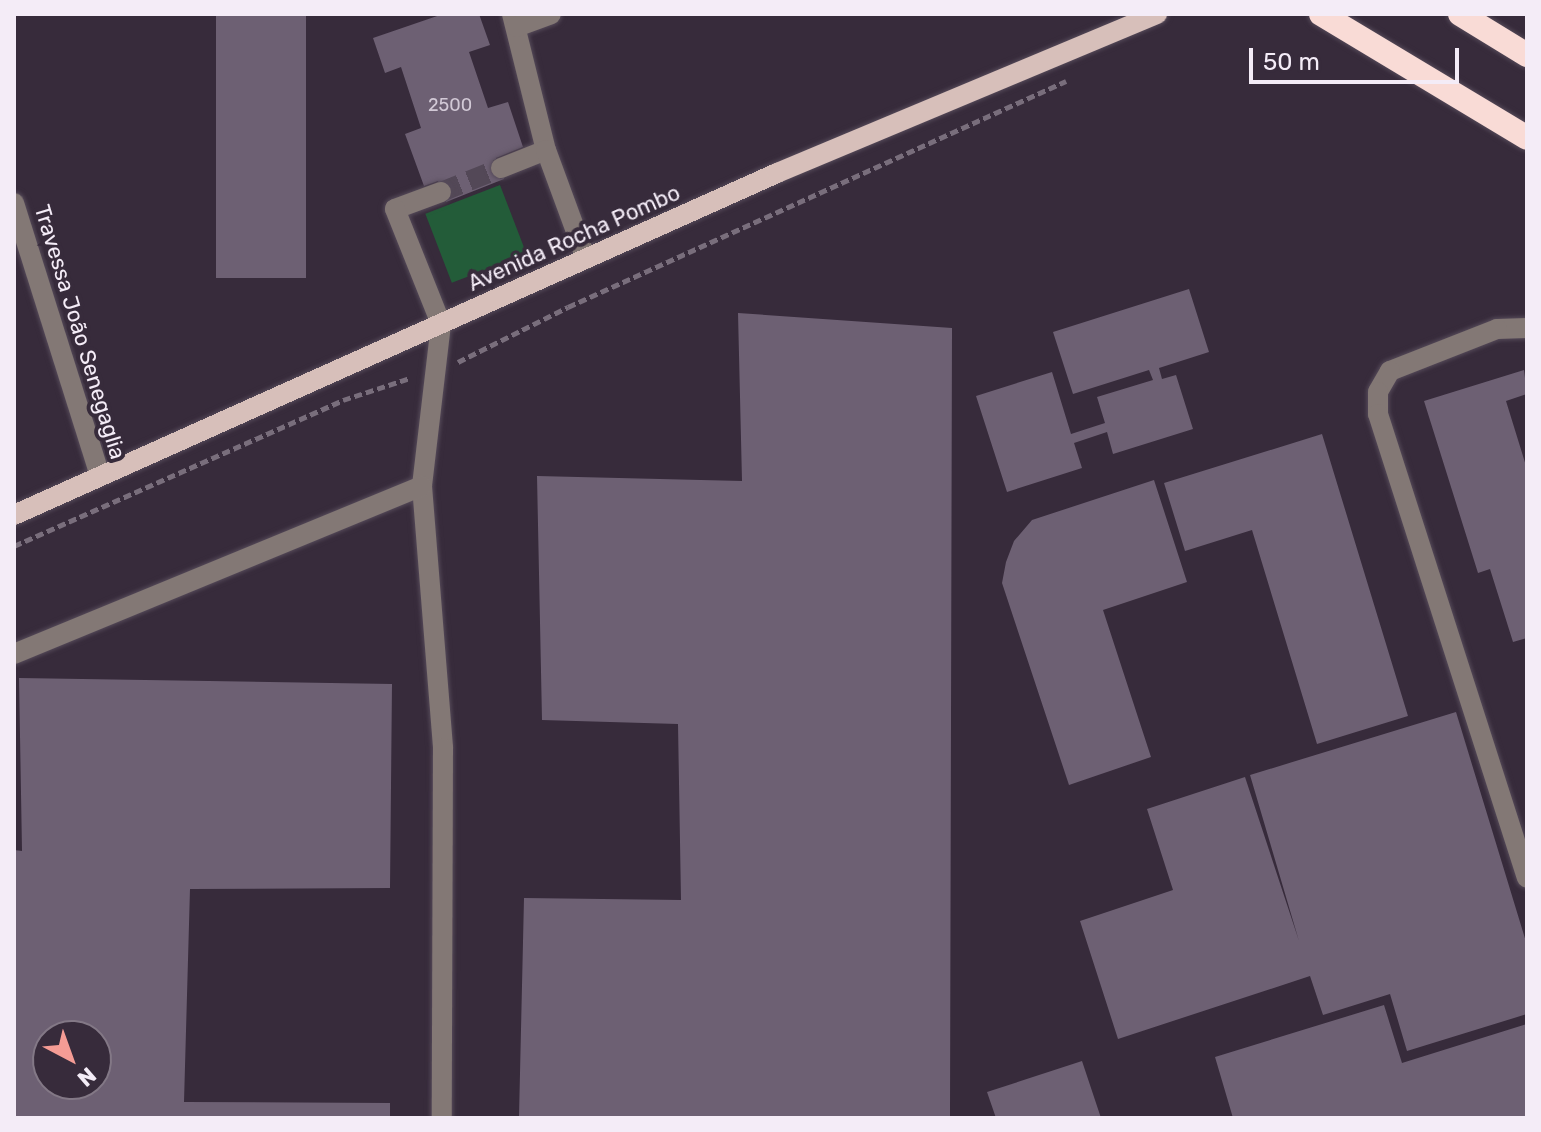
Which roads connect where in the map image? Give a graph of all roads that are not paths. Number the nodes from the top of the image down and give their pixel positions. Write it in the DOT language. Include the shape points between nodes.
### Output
graph roads {
  1 [pos="551,14"];
  2 [pos="1157,14"];
  3 [pos="1320,14"];
  4 [pos="1460,14"];
  5 [pos="514,21"];
  6 [pos="1484,23"];
  7 [pos="1527,55"];
  8 [pos="1527,138"];
  9 [pos="546,150"];
  10 [pos="501,168"];
  11 [pos="441,192"];
  12 [pos="14,203"];
  13 [pos="586,259"];
  14 [pos="441,324"];
  15 [pos="1527,328"];
  16 [pos="100,476"];
  17 [pos="422,486"];
  18 [pos="14,515"];
  19 [pos="14,654"];
  20 [pos="1527,878"];
  21 [pos="442,1118"];
  1 -- 5 [label="street"];
  2 -- 13 [label="main road, Avenida Rocha Pombo"];
  3 -- 8 [label="highway"];
  4 -- 6 [label="highway"];
  5 -- 9 [label="street"];
  6 -- 7 [label="highway"];
  9 -- 10 [label="street"];
  9 -- 13 [label="street"];
  11 -- 14 [label="street" via="395,209"];
  12 -- 16 [label="street, Travessa João Senegaglia"];
  13 -- 14 [label="main road, Avenida Rocha Pombo"];
  14 -- 16 [label="main road, Avenida Rocha Pombo"];
  14 -- 17 [label="street"];
  15 -- 20 [label="street" via="1497,329 1390,371 1378,392 1378,414"];
  16 -- 18 [label="main road, Avenida Rocha Pombo"];
  17 -- 19 [label="street"];
  17 -- 21 [label="street" via="443,748"];
}
